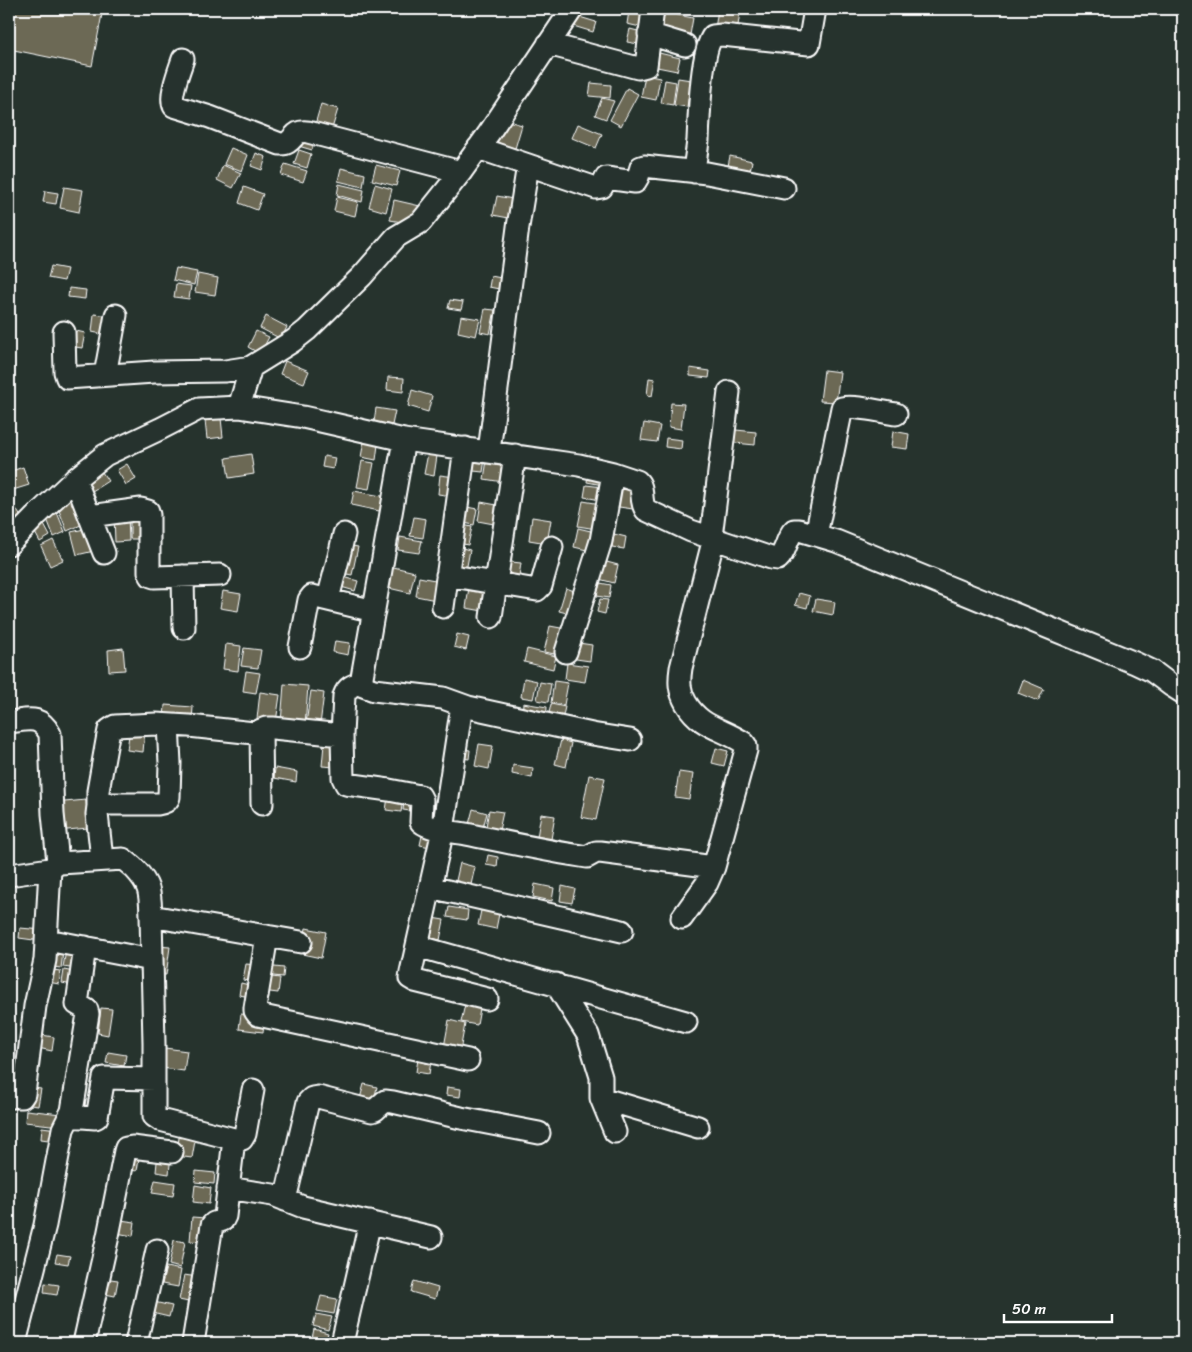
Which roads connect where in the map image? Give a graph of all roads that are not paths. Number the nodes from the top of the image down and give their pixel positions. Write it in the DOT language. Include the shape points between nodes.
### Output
graph roads {
  1 [pos="572,9"];
  2 [pos="653,9"];
  3 [pos="815,9"];
  4 [pos="649,34"];
  5 [pos="548,44"];
  6 [pos="685,45"];
  7 [pos="183,59"];
  8 [pos="478,148"];
  9 [pos="528,165"];
  10 [pos="461,172"];
  11 [pos="694,172"];
  12 [pos="784,188"];
  13 [pos="116,315"];
  14 [pos="64,332"];
  15 [pos="251,367"];
  16 [pos="105,375"];
  17 [pos="729,392"];
  18 [pos="240,407"];
  19 [pos="896,414"];
  20 [pos="404,440"];
  21 [pos="465,448"];
  22 [pos="490,452"];
  23 [pos="515,454"];
  24 [pos="613,473"];
  25 [pos="75,479"];
  26 [pos="90,516"];
  27 [pos="344,534"];
  28 [pos="816,535"];
  29 [pos="712,538"];
  30 [pos="9,544"];
  31 [pos="552,547"];
  32 [pos="104,553"];
  33 [pos="220,574"];
  34 [pos="447,575"];
  35 [pos="183,576"];
  36 [pos="496,583"];
  37 [pos="328,599"];
  38 [pos="443,607"];
  39 [pos="374,611"];
  40 [pos="491,617"];
  41 [pos="184,628"];
  42 [pos="300,647"];
  43 [pos="566,652"];
  44 [pos="362,682"];
  45 [pos="1183,693"];
  46 [pos="462,705"];
  47 [pos="9,722"];
  48 [pos="168,725"];
  49 [pos="261,730"];
  50 [pos="342,734"];
  51 [pos="630,740"];
  52 [pos="262,804"];
  53 [pos="98,806"];
  54 [pos="443,830"];
  55 [pos="102,859"];
  56 [pos="55,866"];
  57 [pos="714,868"];
  58 [pos="9,875"];
  59 [pos="430,887"];
  60 [pos="151,916"];
  61 [pos="682,918"];
  62 [pos="622,931"];
  63 [pos="267,936"];
  64 [pos="47,940"];
  65 [pos="301,942"];
  66 [pos="417,946"];
  67 [pos="86,947"];
  68 [pos="152,960"];
  69 [pos="556,984"];
  70 [pos="487,998"];
  71 [pos="686,1022"];
  72 [pos="468,1060"];
  73 [pos="18,1062"];
  74 [pos="154,1079"];
  75 [pos="253,1090"];
  76 [pos="9,1097"];
  77 [pos="600,1098"];
  78 [pos="70,1116"];
  79 [pos="698,1127"];
  80 [pos="615,1132"];
  81 [pos="539,1133"];
  82 [pos="234,1139"];
  83 [pos="172,1152"];
  84 [pos="228,1188"];
  85 [pos="285,1200"];
  86 [pos="370,1222"];
  87 [pos="431,1237"];
  88 [pos="157,1250"];
  89 [pos="15,1343"];
  90 [pos="84,1343"];
  91 [pos="136,1343"];
  92 [pos="193,1343"];
  93 [pos="342,1343"];
  1 -- 5 [label="street"];
  2 -- 4 [label="street"];
  3 -- 11 [label="street" via="809,44 722,35 711,38 702,83"];
  4 -- 5 [label="street" via="646,66 638,68"];
  4 -- 6 [label="street"];
  5 -- 8 [label="street"];
  7 -- 10 [label="street" via="172,101 176,107 210,116 280,144 286,144 300,131 308,132"];
  8 -- 9 [label="street"];
  8 -- 10 [label="street"];
  9 -- 11 [label="street" via="596,188 602,187 606,178 635,182 642,166"];
  9 -- 22 [label="street"];
  10 -- 15 [label="street" via="421,222 396,237 307,330"];
  11 -- 12 [label="street"];
  13 -- 16 [label="street"];
  14 -- 16 [label="street" via="67,378"];
  15 -- 16 [label="street" via="225,371"];
  15 -- 18 [label="street"];
  17 -- 29 [label="street"];
  18 -- 20 [label="street" via="303,417"];
  18 -- 25 [label="street" via="198,409 105,455"];
  19 -- 28 [label="street" via="842,408"];
  20 -- 21 [label="street"];
  20 -- 39 [label="street"];
  21 -- 22 [label="street"];
  21 -- 34 [label="street"];
  22 -- 23 [label="street"];
  23 -- 24 [label="street" via="580,464"];
  23 -- 36 [label="street"];
  24 -- 29 [label="street" via="640,483 646,510"];
  24 -- 43 [label="street" via="601,541"];
  25 -- 26 [label="street"];
  25 -- 30 [label="street"];
  26 -- 32 [label="street"];
  26 -- 35 [label="street" via="142,509 148,511 149,574 154,577"];
  27 -- 37 [label="street"];
  28 -- 29 [label="street" via="794,530 778,559"];
  28 -- 45 [label="street" via="1136,663"];
  29 -- 57 [label="street" via="680,688 682,696 700,720 741,740 746,746"];
  31 -- 36 [label="street" via="537,590"];
  33 -- 35 [label="street"];
  34 -- 36 [label="street"];
  34 -- 38 [label="street"];
  35 -- 41 [label="street"];
  36 -- 40 [label="street"];
  37 -- 39 [label="street"];
  37 -- 42 [label="street" via="310,597"];
  39 -- 44 [label="street"];
  44 -- 46 [label="street" via="363,686 374,690 443,698"];
  44 -- 50 [label="street" via="346,692"];
  46 -- 51 [label="street"];
  46 -- 54 [label="street"];
  47 -- 56 [label="street" via="39,721 50,734"];
  48 -- 49 [label="street" via="254,733"];
  48 -- 53 [label="street" via="123,725 109,730"];
  48 -- 53 [label="street" via="168,800 158,804"];
  49 -- 50 [label="street" via="273,728"];
  49 -- 52 [label="street"];
  50 -- 54 [label="street" via="346,784 420,796 421,822"];
  53 -- 55 [label="street"];
  54 -- 57 [label="street" via="587,857 600,852"];
  54 -- 59 [label="street"];
  55 -- 56 [label="street"];
  55 -- 60 [label="street" via="125,859 144,878"];
  56 -- 58 [label="street"];
  56 -- 64 [label="street"];
  57 -- 61 [label="street"];
  59 -- 62 [label="street"];
  59 -- 66 [label="street"];
  60 -- 63 [label="street"];
  60 -- 68 [label="street"];
  63 -- 65 [label="street"];
  63 -- 72 [label="street" via="255,1012 258,1015"];
  64 -- 67 [label="street"];
  64 -- 73 [label="street" via="35,1006"];
  66 -- 69 [label="street"];
  66 -- 70 [label="street" via="410,976 412,980"];
  67 -- 68 [label="street"];
  67 -- 78 [label="street" via="77,1003 88,1014"];
  68 -- 74 [label="street"];
  69 -- 71 [label="street"];
  69 -- 77 [label="street" via="588,1035 602,1077"];
  73 -- 76 [label="street" via="24,1096"];
  74 -- 78 [label="street" via="104,1078 97,1117"];
  74 -- 82 [label="street" via="153,1114 156,1118"];
  75 -- 82 [label="street" via="243,1138"];
  77 -- 79 [label="street"];
  77 -- 80 [label="street"];
  78 -- 89 [label="street" via="63,1129 45,1225"];
  81 -- 85 [label="street" via="388,1101 372,1111 312,1098 308,1102"];
  82 -- 84 [label="street"];
  83 -- 90 [label="street" via="126,1148"];
  84 -- 85 [label="street" via="268,1193"];
  84 -- 92 [label="street" via="224,1220 213,1224 212,1228"];
  85 -- 86 [label="street"];
  86 -- 87 [label="street"];
  86 -- 93 [label="street"];
  88 -- 91 [label="street"];
}
